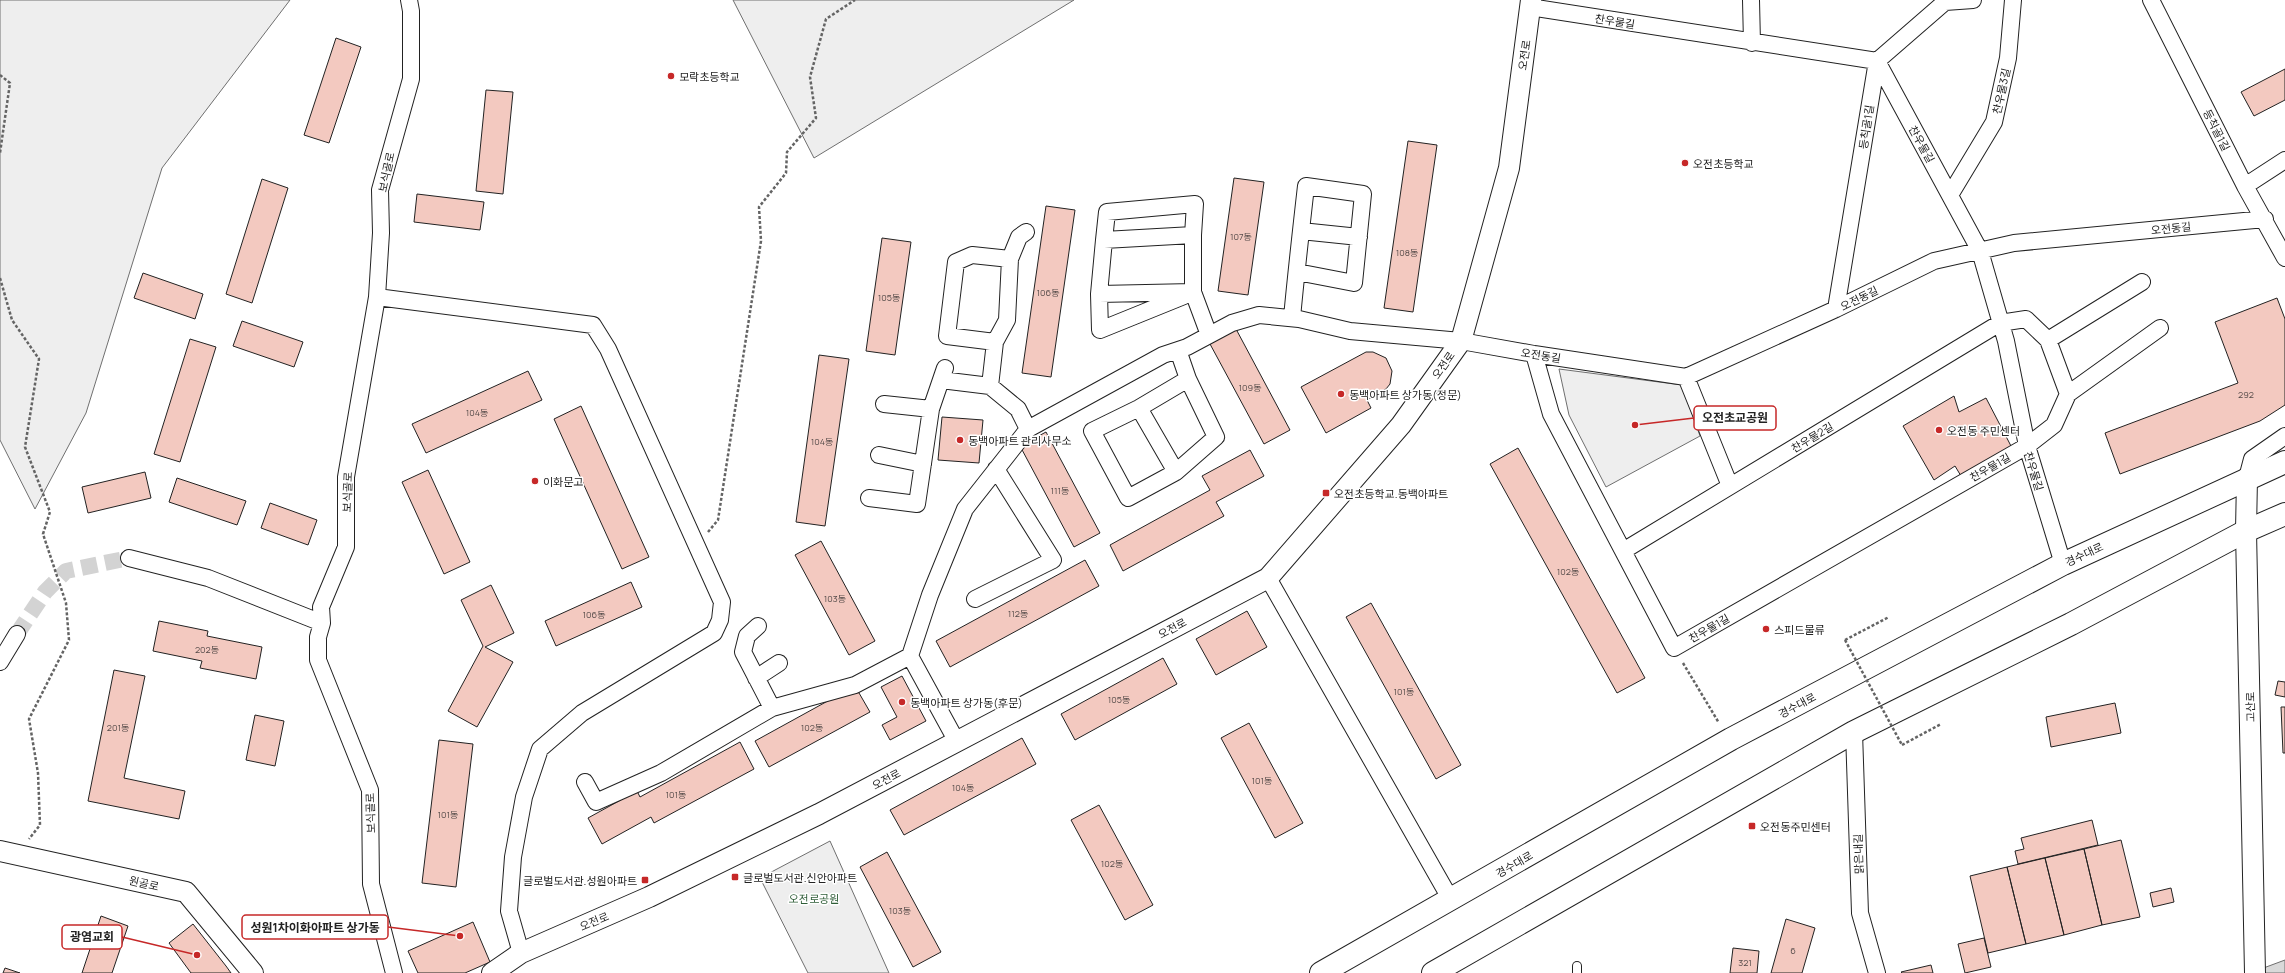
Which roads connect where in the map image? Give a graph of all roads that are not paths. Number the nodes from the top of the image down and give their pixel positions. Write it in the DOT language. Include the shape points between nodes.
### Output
graph roads {
  1 [pos="408,0"];
  2 [pos="1751,0"];
  3 [pos="1973,0"];
  4 [pos="2013,0"];
  5 [pos="2151,0"];
  6 [pos="1531,4"];
  7 [pos="1752,43"];
  8 [pos="1877,61"];
  9 [pos="2285,160"];
  10 [pos="2245,186"];
  11 [pos="1950,195"];
  12 [pos="2264,219"];
  13 [pos="1301,231"];
  14 [pos="1026,232"];
  15 [pos="1193,235"];
  16 [pos="1359,237"];
  17 [pos="1104,240"];
  18 [pos="1980,251"];
  19 [pos="2285,258"];
  20 [pos="1010,259"];
  21 [pos="1297,272"];
  22 [pos="2142,282"];
  23 [pos="1193,292"];
  24 [pos="1099,294"];
  25 [pos="377,297"];
  26 [pos="1836,310"];
  27 [pos="1292,318"];
  28 [pos="2000,323"];
  29 [pos="2160,328"];
  30 [pos="1209,335"];
  31 [pos="1461,340"];
  32 [pos="2048,340"];
  33 [pos="995,342"];
  34 [pos="1178,350"];
  35 [pos="1534,354"];
  36 [pos="1686,377"];
  37 [pos="1188,379"];
  38 [pos="990,386"];
  39 [pos="2068,394"];
  40 [pos="884,404"];
  41 [pos="1139,408"];
  42 [pos="931,409"];
  43 [pos="1028,429"];
  44 [pos="2285,436"];
  45 [pos="2027,446"];
  46 [pos="879,455"];
  47 [pos="2285,462"];
  48 [pos="923,464"];
  49 [pos="996,470"];
  50 [pos="1176,472"];
  51 [pos="2247,478"];
  52 [pos="1730,486"];
  53 [pos="869,498"];
  54 [pos="2285,514"];
  55 [pos="2246,531"];
  56 [pos="1623,551"];
  57 [pos="129,558"];
  58 [pos="2063,564"];
  59 [pos="1268,578"];
  60 [pos="975,599"];
  61 [pos="322,623"];
  62 [pos="758,626"];
  63 [pos="17,634"];
  64 [pos="910,656"];
  65 [pos="0,662"];
  66 [pos="779,663"];
  67 [pos="756,678"];
  68 [pos="772,708"];
  69 [pos="1854,732"];
  70 [pos="957,742"];
  71 [pos="586,782"];
  72 [pos="8,853"];
  73 [pos="1452,900"];
  74 [pos="521,953"];
  75 [pos="253,973"];
  76 [pos="394,973"];
  77 [pos="492,973"];
  78 [pos="1321,973"];
  79 [pos="1433,973"];
  80 [pos="1877,973"];
  81 [pos="2255,973"];
  1 -- 25 [label="street, 보식골로" via="411,11 410,79 380,190 381,233"];
  2 -- 7 [label="street"];
  3 -- 8 [label="street" via="1945,2"];
  4 -- 11 [label="street, 찬우물3길" via="2008,58 1994,122"];
  5 -- 10 [label="street, 등칙골1길"];
  6 -- 7 [label="street, 찬우물길"];
  6 -- 31 [label="street, 오전로" via="1509,168"];
  7 -- 8 [label="street, 찬우물길"];
  8 -- 11 [label="street, 찬우물길"];
  8 -- 26 [label="street, 등칙골1길"];
  9 -- 10 [label="street"];
  10 -- 12 [label="street, 등칙골1길"];
  11 -- 18 [label="street, 찬우물길"];
  12 -- 18 [label="street, 오전동길" via="2014,243"];
  12 -- 19 [label="street, 등칙골1길"];
  13 -- 16 [label="street"];
  13 -- 16 [label="street" via="1306,186 1363,194"];
  13 -- 21 [label="street"];
  14 -- 20 [label="street" via="1019,237"];
  15 -- 17 [label="street"];
  15 -- 17 [label="street" via="1195,204 1107,212"];
  15 -- 23 [label="street"];
  16 -- 21 [label="street" via="1354,283"];
  17 -- 24 [label="street"];
  18 -- 26 [label="street, 오전동길" via="1934,261"];
  18 -- 28 [label="street, 찬우물길"];
  20 -- 33 [label="street" via="1007,320"];
  20 -- 33 [label="street" via="972,255 956,262 947,336"];
  21 -- 27 [label="street"];
  22 -- 32 [label="street"];
  23 -- 24 [label="street"];
  23 -- 24 [label="street" via="1100,330"];
  23 -- 30 [label="street"];
  25 -- 61 [label="street, 보식골로" via="346,477 346,547 321,608"];
  25 -- 74 [label="street" via="593,325 608,349 722,602 720,620 714,633 582,713 540,749 524,797 513,857 509,911"];
  26 -- 36 [label="street, 오전동길"];
  27 -- 30 [label="street, 오전동길" via="1259,316 1232,323"];
  27 -- 31 [label="street, 오전동길" via="1350,331"];
  28 -- 32 [label="street" via="2026,319"];
  28 -- 45 [label="street, 찬우물길"];
  28 -- 52 [label="street, 찬우물2길"];
  29 -- 39 [label="street"];
  30 -- 34 [label="street, 오전동길"];
  31 -- 35 [label="street, 오전동길"];
  31 -- 59 [label="street, 오전로" via="1401,425"];
  32 -- 39 [label="street"];
  33 -- 38 [label="street"];
  34 -- 37 [label="street"];
  34 -- 43 [label="street, 오전동길" via="1163,355"];
  35 -- 36 [label="street, 오전동길"];
  35 -- 56 [label="street" via="1551,414"];
  36 -- 52 [label="street"];
  37 -- 41 [label="street"];
  37 -- 50 [label="street" via="1216,437"];
  38 -- 42 [label="street" via="943,374"];
  38 -- 43 [label="street" via="1018,409"];
  39 -- 45 [label="street, 찬우물1길" via="2054,425"];
  40 -- 42 [label="street"];
  41 -- 50 [label="street"];
  41 -- 50 [label="street" via="1092,430 1128,498"];
  42 -- 48 [label="street"];
  43 -- 49 [label="street"];
  44 -- 51 [label="street" via="2252,459"];
  45 -- 56 [label="street, 찬우물1길" via="1674,648"];
  45 -- 58 [label="street, 찬우물길"];
  46 -- 48 [label="street"];
  47 -- 51 [label="main road, 경수대로"];
  48 -- 53 [label="street" via="917,504"];
  49 -- 60 [label="street" via="1053,560"];
  49 -- 64 [label="street" via="965,509 930,595"];
  51 -- 55 [label="street, 고산로"];
  51 -- 58 [label="main road, 경수대로"];
  52 -- 56 [label="street, 찬우물2길"];
  54 -- 55 [label="main road"];
  55 -- 69 [label="main road" via="2071,624"];
  55 -- 81 [label="street, 고산로"];
  57 -- 61 [label="street" via="208,578"];
  58 -- 73 [label="main road, 경수대로" via="1731,739"];
  59 -- 70 [label="street, 오전로"];
  59 -- 73 [label="street"];
  61 -- 76 [label="street, 보식골로" via="318,637 318,660 370,790 371,884"];
  62 -- 67 [label="street" via="747,636 743,652"];
  63 -- 65 [label="street"];
  64 -- 68 [label="street" via="855,685"];
  64 -- 70 [label="street"];
  66 -- 67 [label="street"];
  67 -- 68 [label="street"];
  68 -- 71 [label="street" via="661,773 596,802"];
  69 -- 79 [label="main road"];
  69 -- 80 [label="street, 맑은내길" via="1860,913"];
  70 -- 74 [label="street, 오전로" via="728,860"];
  72 -- 75 [label="street, 원골로" via="186,892"];
  73 -- 78 [label="main road, 경수대로"];
  74 -- 77 [label="street, 오전로"];
}
